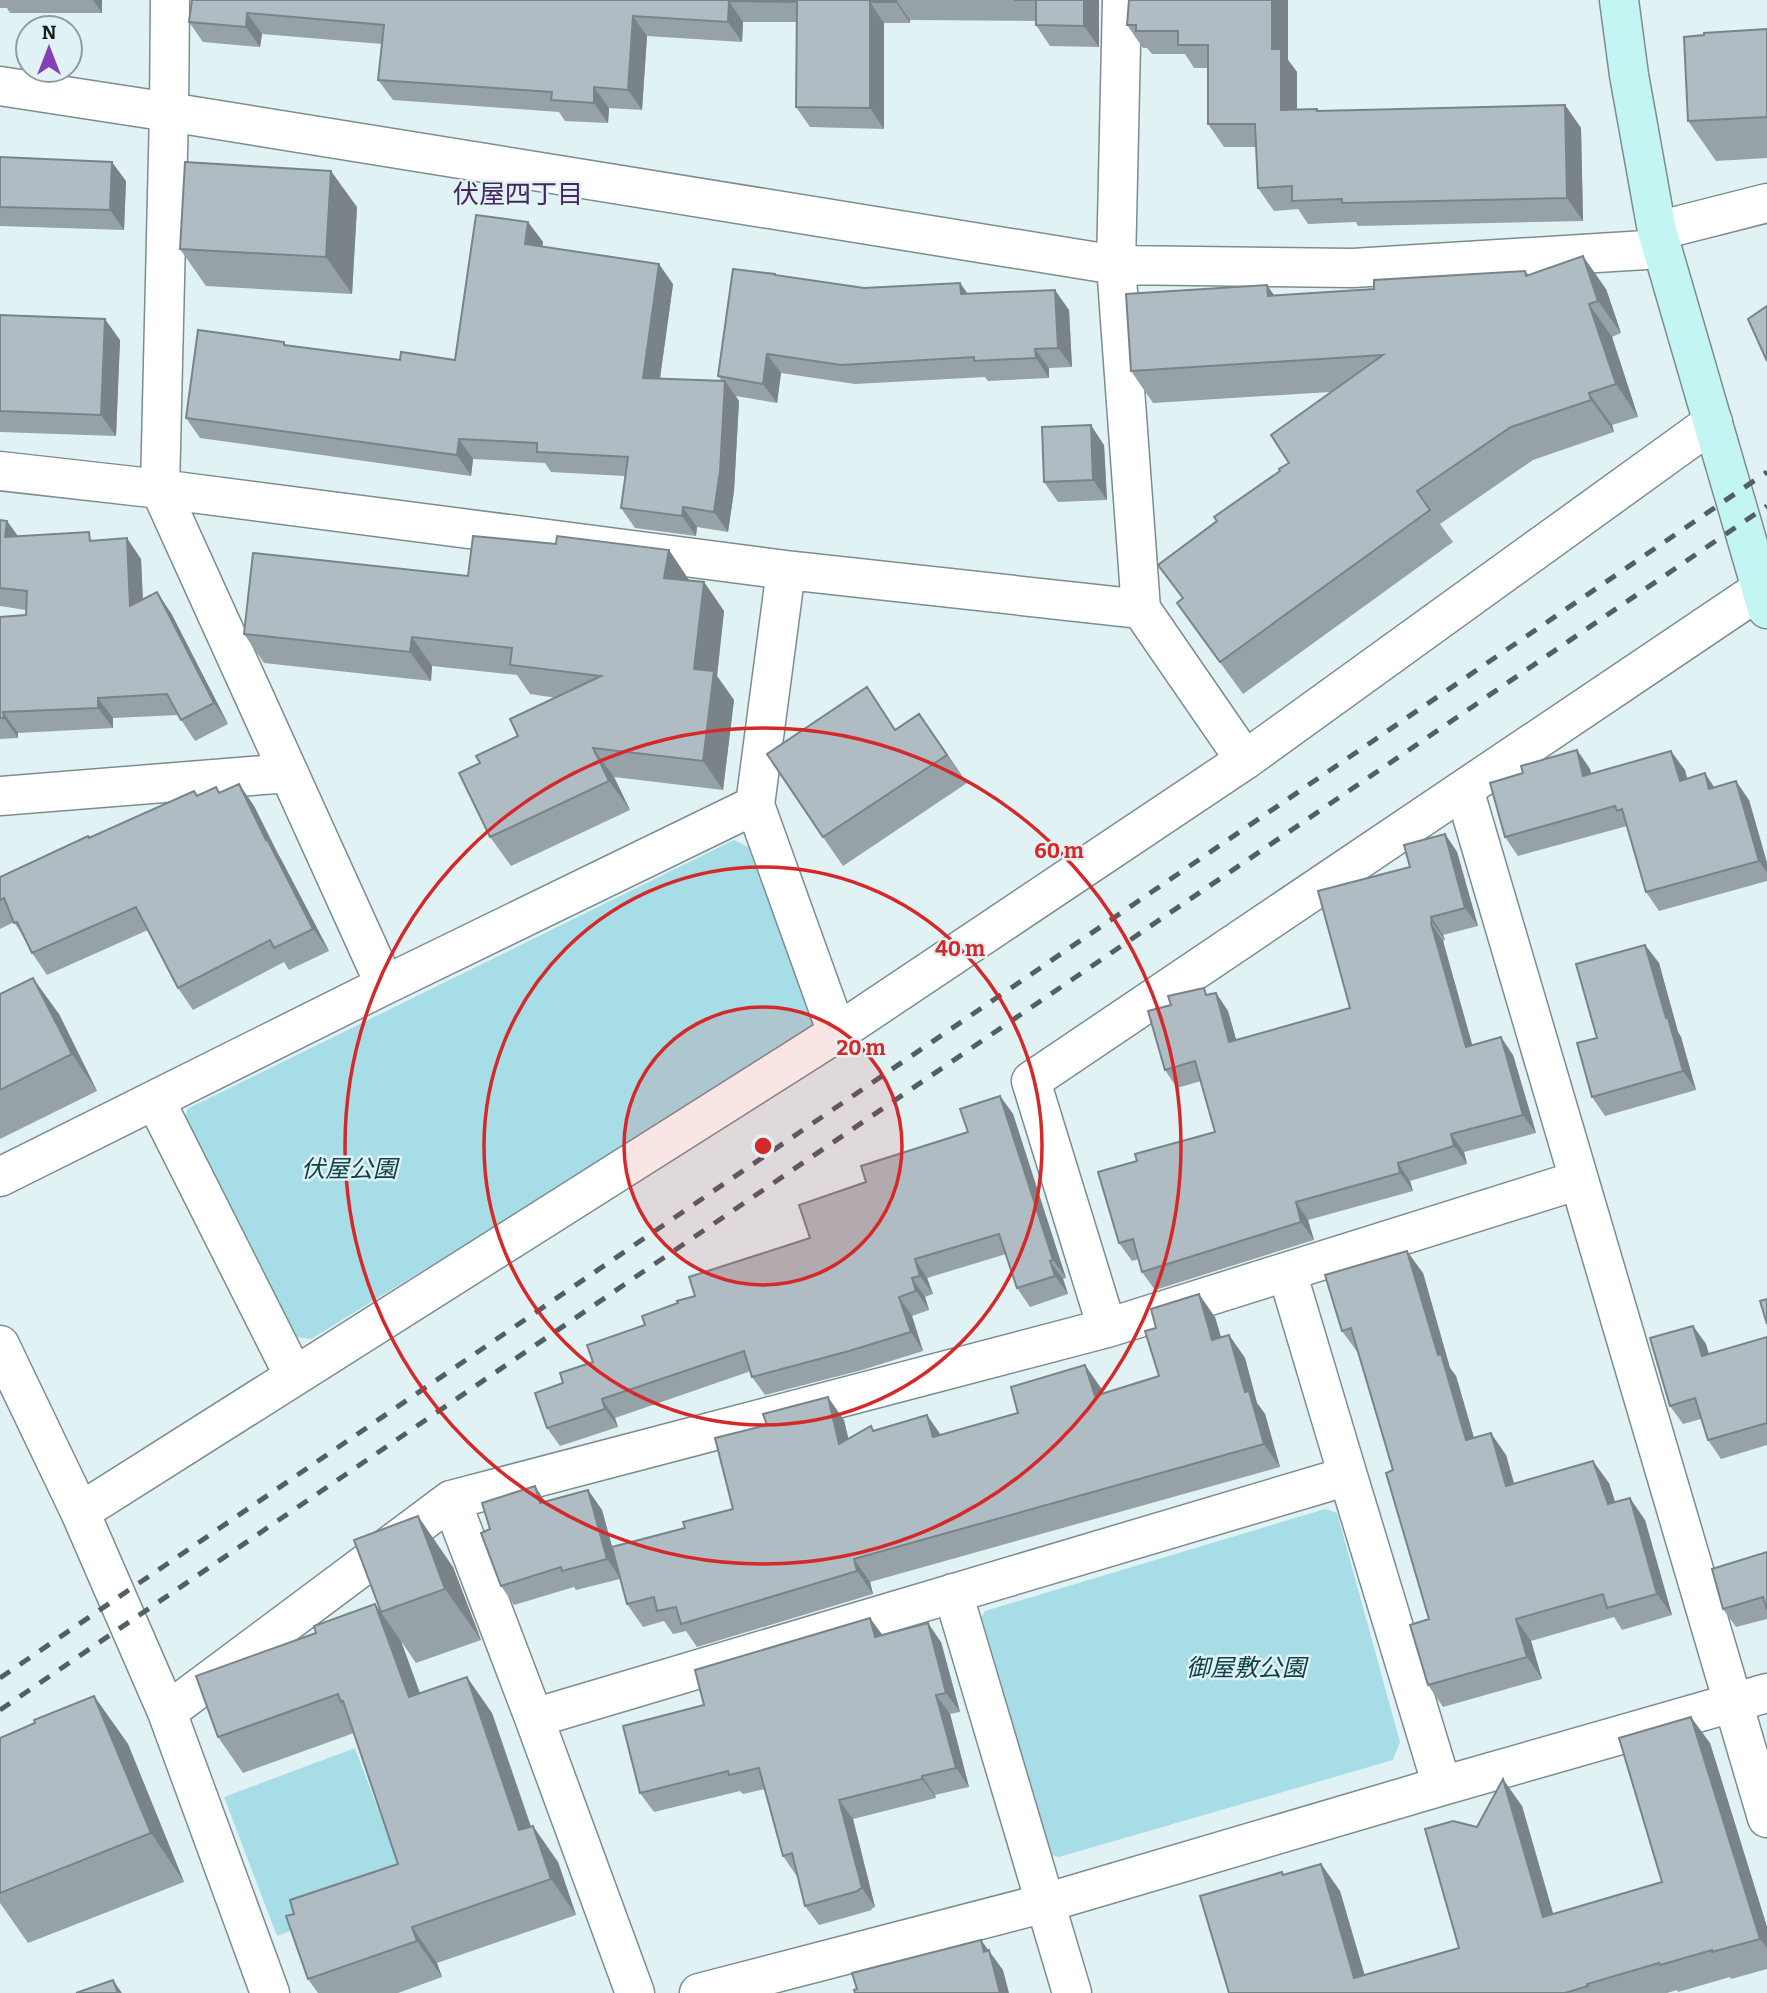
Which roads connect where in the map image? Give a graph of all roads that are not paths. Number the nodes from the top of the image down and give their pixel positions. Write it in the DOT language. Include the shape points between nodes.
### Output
graph roads {
  1 [pos="170,0"];
  2 [pos="1122,0"];
  3 [pos="1619,0"];
  4 [pos="0,86"];
  5 [pos="169,112"];
  6 [pos="1767,203"];
  7 [pos="1660,240"];
  8 [pos="1116,265"];
  9 [pos="1713,422"];
  10 [pos="0,471"];
  11 [pos="160,489"];
  12 [pos="786,570"];
  13 [pos="1764,599"];
  14 [pos="1141,609"];
  15 [pos="1245,760"];
  16 [pos="289,773"];
  17 [pos="1464,789"];
  18 [pos="0,796"];
  19 [pos="755,805"];
  20 [pos="385,985"];
  21 [pos="837,1033"];
  22 [pos="155,1100"];
  23 [pos="0,1177"];
  24 [pos="1579,1180"];
  25 [pos="1287,1272"];
  26 [pos="1107,1328"];
  27 [pos="0,1345"];
  28 [pos="294,1376"];
  29 [pos="1348,1476"];
  30 [pos="451,1500"];
  31 [pos="80,1512"];
  32 [pos="953,1593"];
  33 [pos="1750,1698"];
  34 [pos="167,1712"];
  35 [pos="534,1718"];
  36 [pos="1441,1786"];
  37 [pos="1767,1818"];
  38 [pos="1045,1903"];
  39 [pos="270,1993"];
  40 [pos="635,1993"];
  41 [pos="699,1993"];
  42 [pos="1072,1993"];
  1 -- 5 [label="street"];
  2 -- 8 [label="street"];
  3 -- 7 [label="street"];
  4 -- 5 [label="street"];
  5 -- 8 [label="street"];
  5 -- 11 [label="street"];
  6 -- 7 [label="street"];
  7 -- 8 [label="street" via="1353,268"];
  7 -- 9 [label="street"];
  8 -- 14 [label="street"];
  9 -- 13 [label="street"];
  9 -- 15 [label="street"];
  10 -- 11 [label="street"];
  11 -- 12 [label="street"];
  11 -- 16 [label="street"];
  12 -- 14 [label="street"];
  12 -- 19 [label="street"];
  13 -- 17 [label="street"];
  14 -- 15 [label="street"];
  15 -- 21 [label="street"];
  16 -- 18 [label="street"];
  16 -- 20 [label="street"];
  17 -- 24 [label="street"];
  17 -- 26 [label="street" via="1031,1081"];
  19 -- 20 [label="street"];
  19 -- 21 [label="street"];
  20 -- 22 [label="street"];
  21 -- 28 [label="street"];
  22 -- 23 [label="street"];
  22 -- 28 [label="street"];
  24 -- 25 [label="street"];
  24 -- 33 [label="street"];
  25 -- 26 [label="street"];
  25 -- 29 [label="street"];
  26 -- 30 [label="street"];
  27 -- 31 [label="street"];
  28 -- 31 [label="street"];
  29 -- 32 [label="street"];
  29 -- 36 [label="street"];
  30 -- 34 [label="street"];
  30 -- 35 [label="street"];
  31 -- 34 [label="street"];
  32 -- 35 [label="street"];
  32 -- 38 [label="street"];
  33 -- 36 [label="street"];
  33 -- 37 [label="street"];
  34 -- 39 [label="street"];
  35 -- 40 [label="street"];
  36 -- 38 [label="street"];
  38 -- 41 [label="street"];
  38 -- 42 [label="street"];
}
